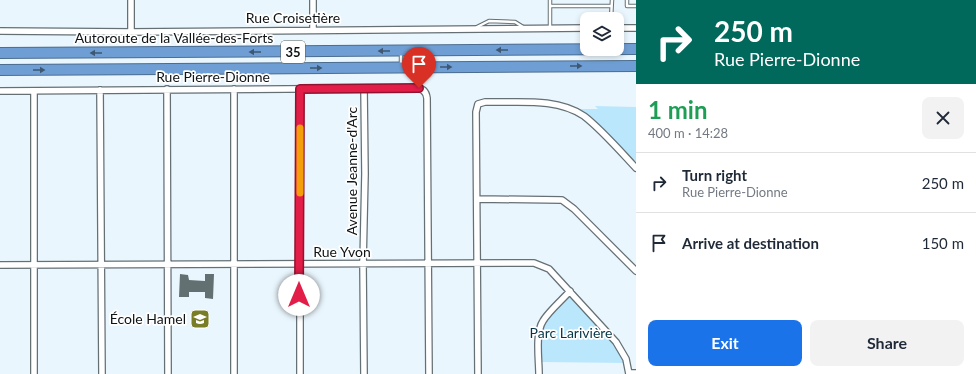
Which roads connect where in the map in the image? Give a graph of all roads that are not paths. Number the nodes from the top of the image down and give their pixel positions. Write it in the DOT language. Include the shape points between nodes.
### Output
graph roads {
  1 [pos="131,0"];
  2 [pos="313,0"];
  3 [pos="550,0"];
  4 [pos="612,0"];
  5 [pos="628,0"];
  6 [pos="550,6"];
  7 [pos="611,6"];
  8 [pos="636,6"];
  9 [pos="611,12"];
  10 [pos="550,28"];
  11 [pos="580,28"];
  12 [pos="624,28"];
  13 [pos="636,28"];
  14 [pos="313,30"];
  15 [pos="0,31"];
  16 [pos="131,32"];
  17 [pos="636,49"];
  18 [pos="401,51"];
  19 [pos="0,54"];
  20 [pos="636,66"];
  21 [pos="401,68"];
  22 [pos="0,70"];
  23 [pos="364,88"];
  24 [pos="234,89"];
  25 [pos="300,89"];
  26 [pos="100,90"];
  27 [pos="167,90"];
  28 [pos="0,91"];
  29 [pos="34,91"];
  30 [pos="636,168"];
  31 [pos="477,199"];
  32 [pos="100,264"];
  33 [pos="167,264"];
  34 [pos="233,264"];
  35 [pos="299,264"];
  36 [pos="363,264"];
  37 [pos="427,264"];
  38 [pos="477,264"];
  39 [pos="0,265"];
  40 [pos="34,265"];
  41 [pos="636,271"];
  42 [pos="570,291"];
  43 [pos="636,373"];
  44 [pos="34,374"];
  45 [pos="102,374"];
  46 [pos="168,374"];
  47 [pos="234,374"];
  48 [pos="300,374"];
  49 [pos="364,374"];
  50 [pos="428,374"];
  51 [pos="478,374"];
  52 [pos="539,374"];
  53 [pos="629,374"];
  1 -- 16 [label="street"];
  2 -- 14 [label="street"];
  3 -- 6 [label="lane"];
  4 -- 7 [label="lane"];
  5 -- 8 [label="lane" via="628,6"];
  6 -- 7 [label="lane"];
  6 -- 10 [label="lane"];
  7 -- 9 [label="lane"];
  10 -- 11 [label="street, Rue Croisetière"];
  10 -- 14 [label="street, Rue Croisetière"];
  12 -- 13 [label="street"];
  14 -- 16 [label="street, Rue Croisetière"];
  15 -- 16 [label="street, Rue Croisetière"];
  17 -- 18 [label="highway, Autoroute de la Vallée-des-Forts / 35, one-way"];
  18 -- 19 [label="highway, Autoroute de la Vallée-des-Forts / 35, one-way"];
  18 -- 21 [label="lane"];
  21 -- 20 [label="highway, 35, one-way"];
  22 -- 21 [label="highway, 35, one-way"];
  23 -- 25 [label="street, Rue Pierre-Dionne"];
  23 -- 36 [label="street, Avenue Jeanne-d'Arc"];
  23 -- 37 [label="street, Rue Pierre-Dionne" via="419,88 425,91"];
  24 -- 25 [label="street, Rue Pierre-Dionne"];
  24 -- 27 [label="street, Rue Pierre-Dionne"];
  24 -- 34 [label="street"];
  25 -- 35 [label="street"];
  26 -- 27 [label="street, Rue Pierre-Dionne"];
  26 -- 29 [label="street, Rue Pierre-Dionne"];
  26 -- 32 [label="street"];
  27 -- 33 [label="street"];
  28 -- 29 [label="street, Rue Pierre-Dionne"];
  29 -- 40 [label="street"];
  30 -- 31 [label="street" via="587,119 569,109 539,103 486,102 478,104 476,112"];
  31 -- 38 [label="street"];
  31 -- 41 [label="street" via="562,200"];
  32 -- 33 [label="street, Rue Yvon"];
  32 -- 40 [label="street, Rue Yvon"];
  32 -- 45 [label="street"];
  33 -- 34 [label="street, Rue Yvon"];
  33 -- 46 [label="street"];
  34 -- 35 [label="street, Rue Yvon"];
  34 -- 47 [label="street"];
  35 -- 36 [label="street, Rue Yvon"];
  35 -- 48 [label="street"];
  36 -- 37 [label="street, Rue Yvon"];
  36 -- 49 [label="street, Avenue Jeanne-d'Arc"];
  37 -- 38 [label="street, Rue Yvon"];
  37 -- 50 [label="street"];
  38 -- 42 [label="street, Rue Yvon" via="540,264 549,269"];
  38 -- 51 [label="street"];
  39 -- 40 [label="street, Rue Yvon"];
  40 -- 44 [label="street"];
  42 -- 52 [label="street" via="543,320 540,327"];
  42 -- 53 [label="street, Rue Yvon" via="616,342 626,359"];
  43 -- 53 [label="street"];
}
